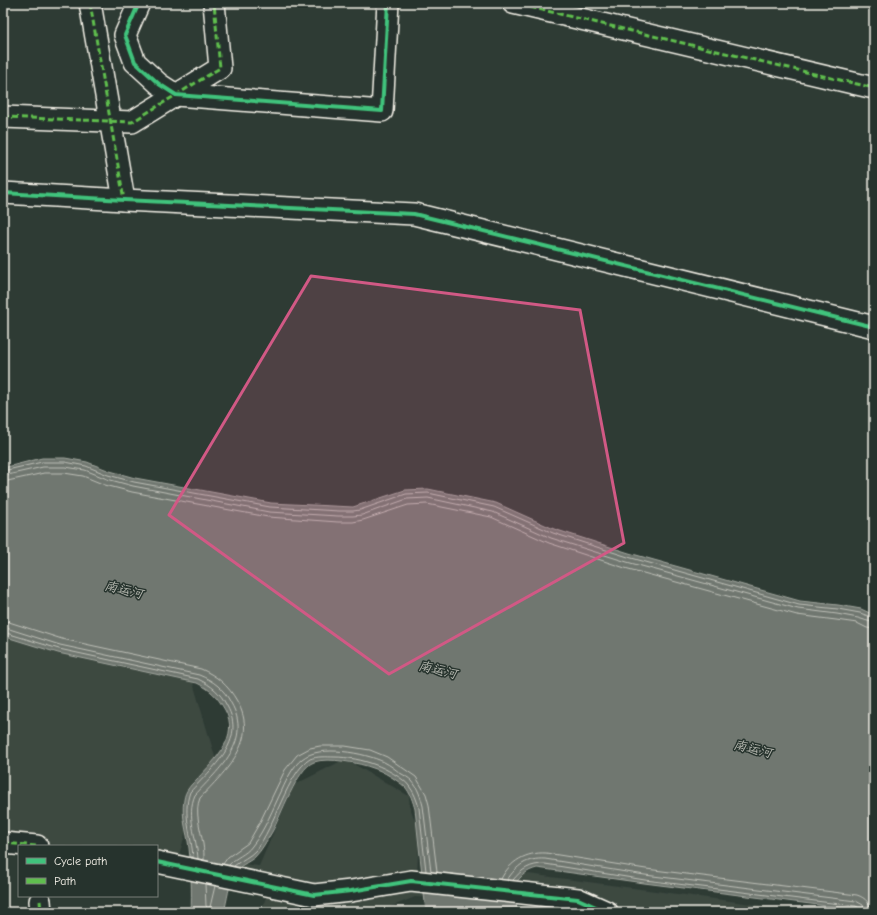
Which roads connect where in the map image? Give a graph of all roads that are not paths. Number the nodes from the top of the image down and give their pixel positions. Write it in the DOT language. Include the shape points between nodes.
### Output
graph roads {
  1 [pos="90,3"];
  2 [pos="139,3"];
  3 [pos="214,3"];
  4 [pos="388,3"];
  5 [pos="513,3"];
  6 [pos="874,88"];
  7 [pos="176,95"];
  8 [pos="3,117"];
  9 [pos="110,122"];
  10 [pos="3,193"];
  11 [pos="124,200"];
  12 [pos="874,327"];
  13 [pos="3,843"];
  14 [pos="26,845"];
  15 [pos="167,864"];
  16 [pos="607,912"];
  1 -- 9 [label="street"];
  2 -- 7 [label="street" via="125,34 135,62 159,84"];
  3 -- 7 [label="street" via="220,68"];
  4 -- 7 [label="street" via="382,111"];
  5 -- 6 [label="street"];
  7 -- 9 [label="street" via="132,122"];
  8 -- 9 [label="street"];
  9 -- 11 [label="street"];
  10 -- 11 [label="street"];
  11 -- 12 [label="street" via="414,214"];
  13 -- 14 [label="street"];
  15 -- 16 [label="street" via="314,895 411,881 578,898"];
}
